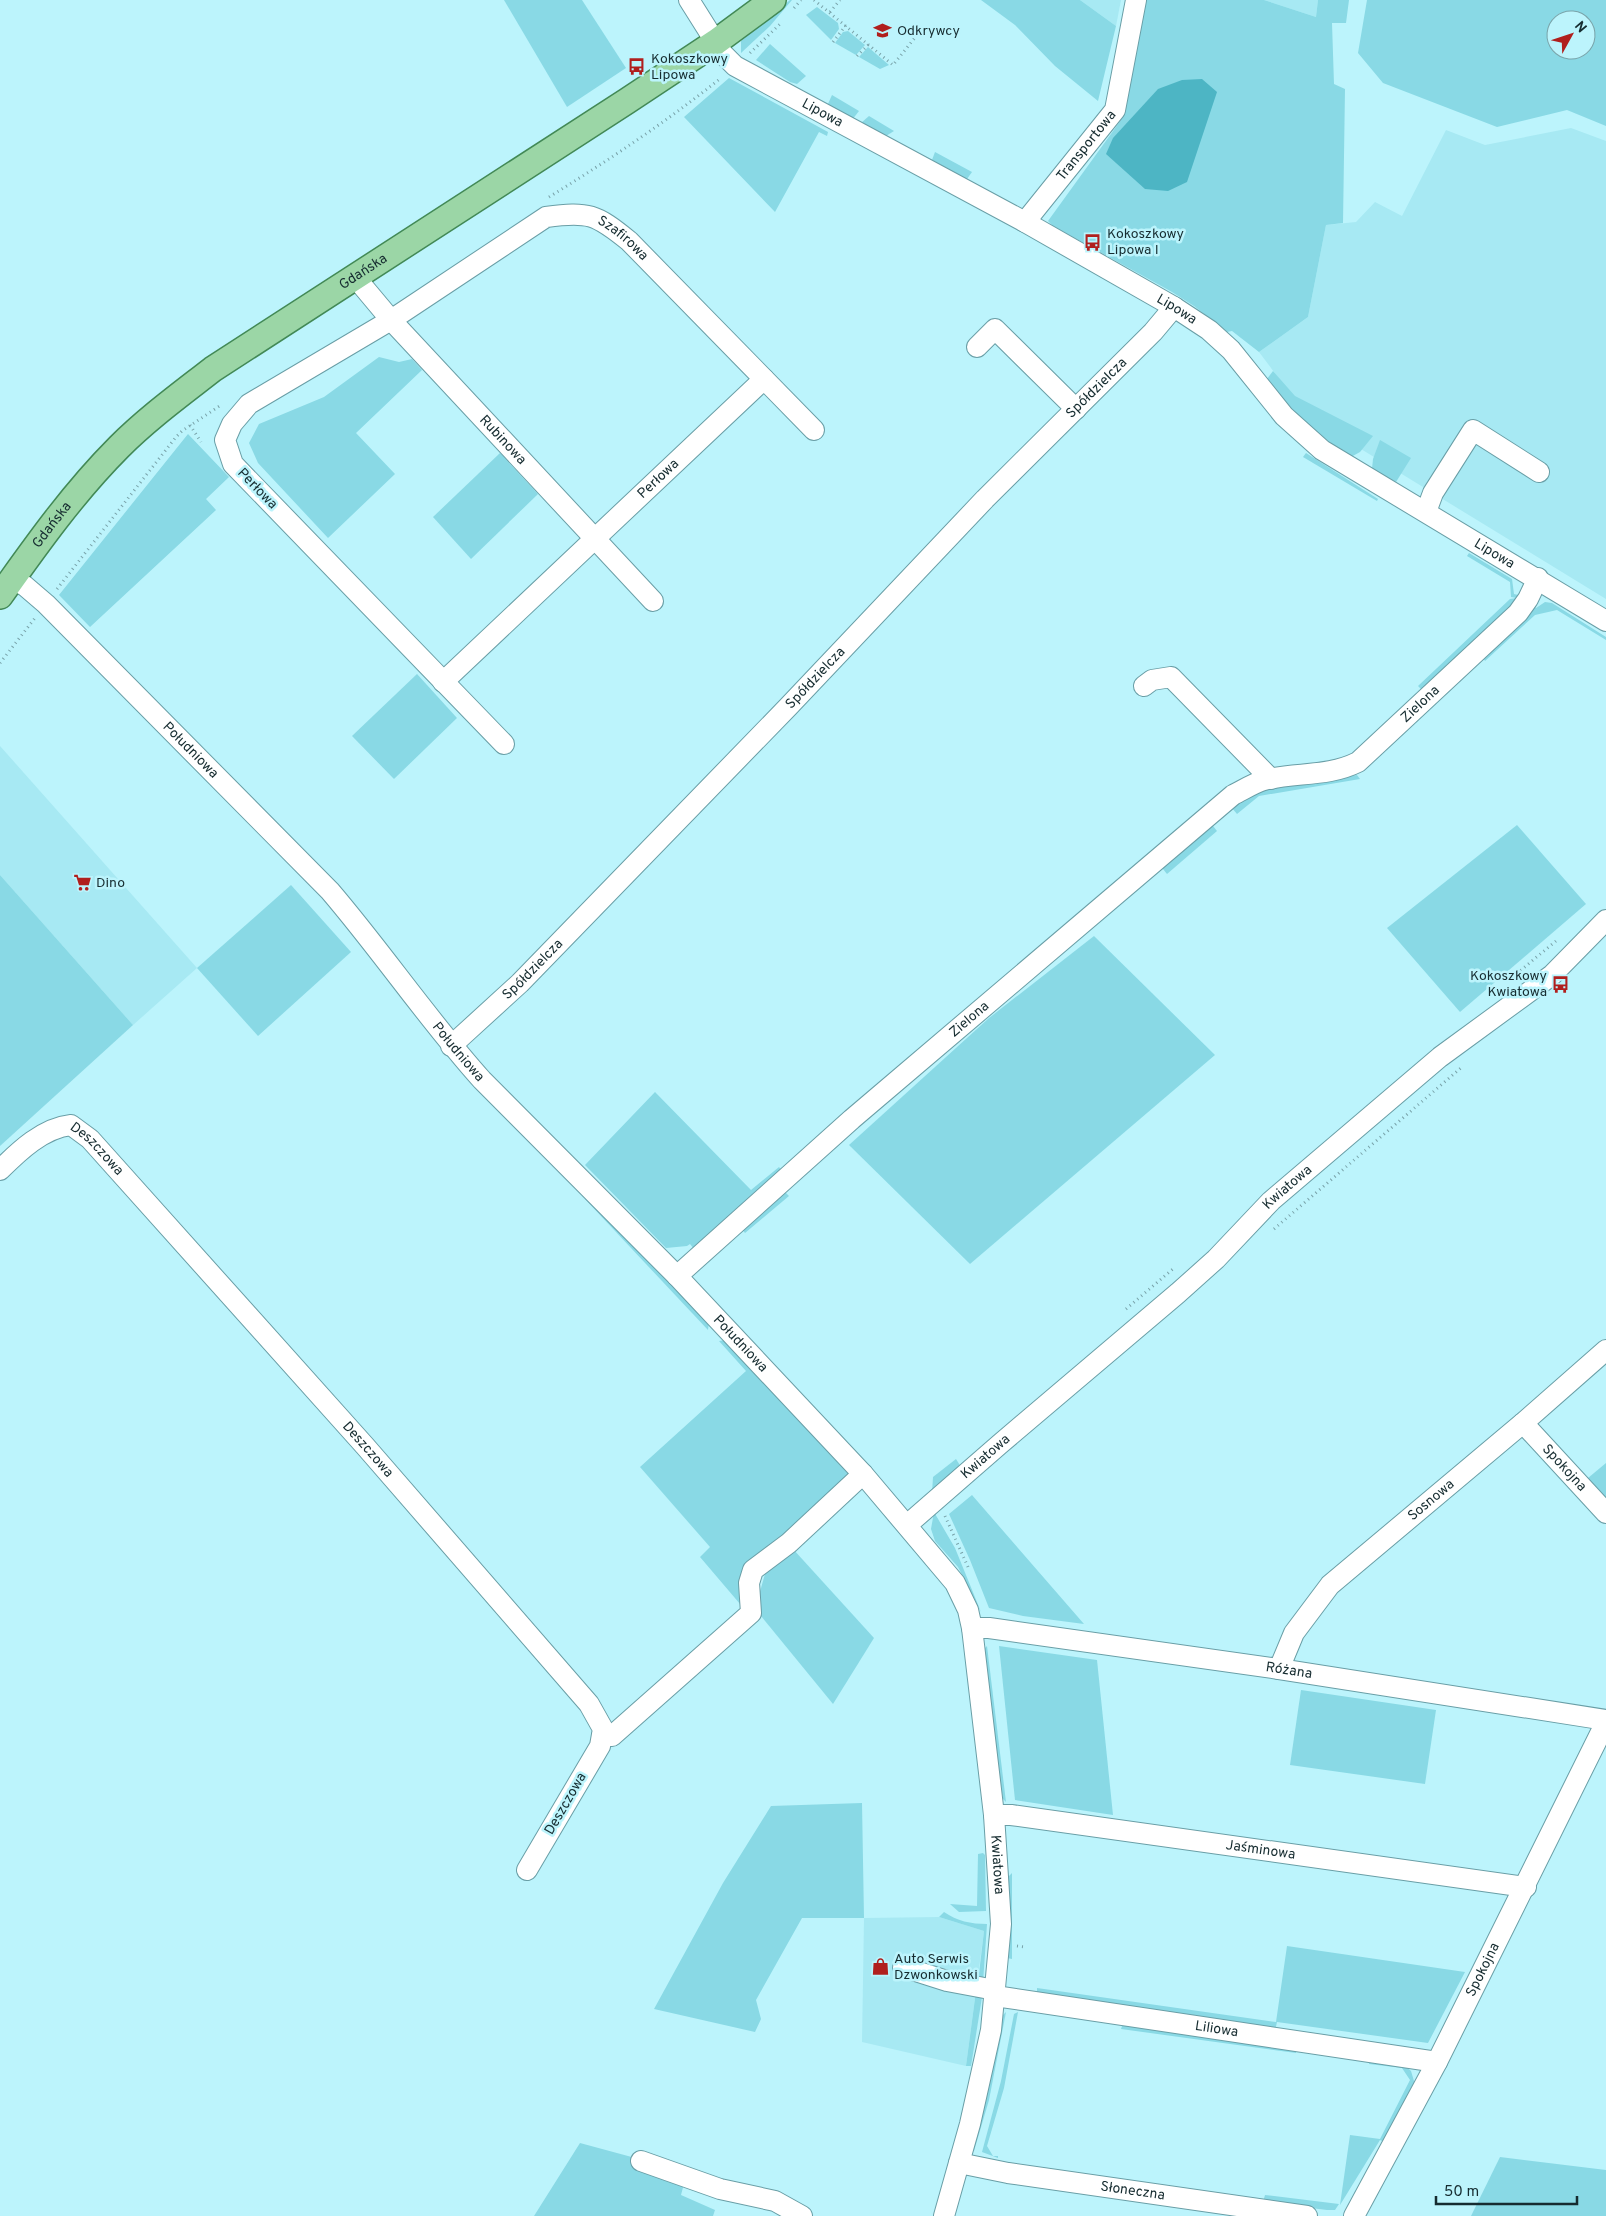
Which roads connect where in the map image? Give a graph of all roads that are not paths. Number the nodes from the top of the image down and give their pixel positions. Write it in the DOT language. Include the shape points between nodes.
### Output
graph roads {
  1 [pos="689,0"];
  2 [pos="1136,0"];
  3 [pos="781,12"];
  4 [pos="716,42"];
  5 [pos="1025,222"];
  6 [pos="355,277"];
  7 [pos="1174,307"];
  8 [pos="391,320"];
  9 [pos="977,347"];
  10 [pos="764,379"];
  11 [pos="1076,409"];
  12 [pos="814,430"];
  13 [pos="1539,472"];
  14 [pos="1426,512"];
  15 [pos="596,539"];
  16 [pos="1538,578"];
  17 [pos="6,587"];
  18 [pos="653,601"];
  19 [pos="1606,621"];
  20 [pos="443,682"];
  21 [pos="1144,686"];
  22 [pos="504,744"];
  23 [pos="1271,780"];
  24 [pos="1606,920"];
  25 [pos="451,1046"];
  26 [pos="0,1170"];
  27 [pos="677,1276"];
  28 [pos="1606,1350"];
  29 [pos="1523,1423"];
  30 [pos="863,1474"];
  31 [pos="1606,1513"];
  32 [pos="907,1525"];
  33 [pos="972,1628"];
  34 [pos="1279,1669"];
  35 [pos="1606,1721"];
  36 [pos="602,1736"];
  37 [pos="994,1815"];
  38 [pos="528,1870"];
  39 [pos="1526,1887"];
  40 [pos="903,1967"];
  41 [pos="995,1993"];
  42 [pos="1437,2062"];
  43 [pos="641,2161"];
  44 [pos="959,2163"];
  45 [pos="802,2216"];
  46 [pos="944,2216"];
  47 [pos="1307,2216"];
  48 [pos="1354,2216"];
  1 -- 4 [label="street, Lipowa"];
  2 -- 5 [label="street, Transportowa" via="1115,110"];
  3 -- 4 [label="main road, Gdańska"];
  4 -- 5 [label="street, Lipowa" via="735,66"];
  4 -- 6 [label="main road, Gdańska"];
  5 -- 7 [label="street, Lipowa"];
  6 -- 8 [label="street, Rubinowa"];
  6 -- 17 [label="main road, Gdańska" via="213,369 119,447 62,511"];
  7 -- 11 [label="street, Spółdzielcza"];
  7 -- 14 [label="street, Lipowa" via="1209,330 1233,352 1284,416 1322,450"];
  8 -- 10 [label="street, Szafirowa" via="546,217 576,212 605,221 629,241"];
  8 -- 15 [label="street, Rubinowa"];
  8 -- 20 [label="street, Perłowa" via="249,404 232,424 225,440 234,464"];
  9 -- 11 [label="street" via="995,329"];
  10 -- 12 [label="street, Szafirowa"];
  10 -- 15 [label="street, Perłowa"];
  11 -- 25 [label="street, Spółdzielcza" via="985,499 520,983"];
  13 -- 14 [label="street" via="1473,430 1433,493"];
  14 -- 16 [label="street, Lipowa"];
  15 -- 18 [label="street, Rubinowa"];
  15 -- 20 [label="street, Perłowa"];
  16 -- 19 [label="street, Lipowa"];
  16 -- 23 [label="street, Zielona" via="1518,613 1358,762 1330,772"];
  17 -- 25 [label="street, Południowa" via="25,586 46,604 330,891"];
  20 -- 22 [label="street, Perłowa"];
  21 -- 23 [label="street" via="1152,680 1172,677"];
  23 -- 27 [label="street, Zielona" via="1264,780 1233,795 845,1126"];
  24 -- 32 [label="street, Kwiatowa" via="1552,975 1440,1057 1271,1201 1216,1259 1178,1293"];
  25 -- 27 [label="street, Południowa"];
  26 -- 36 [label="street, Deszczowa" via="34,1140 58,1126 71,1125 90,1139 536,1641 590,1704 603,1729"];
  27 -- 30 [label="street, Południowa"];
  28 -- 29 [label="street, Sosnowa"];
  29 -- 31 [label="street, Spokojna"];
  29 -- 34 [label="street, Sosnowa" via="1330,1585 1294,1633"];
  30 -- 32 [label="street, Południowa"];
  30 -- 36 [label="street" via="789,1543 754,1570 749,1584 751,1613 612,1736"];
  32 -- 33 [label="street, Kwiatowa" via="955,1583 968,1610"];
  33 -- 34 [label="street, Różana"];
  33 -- 37 [label="street, Kwiatowa"];
  34 -- 35 [label="street, Różana"];
  35 -- 39 [label="street, Spokojna"];
  36 -- 38 [label="street, Deszczowa" via="600,1746"];
  37 -- 39 [label="street, Jaśminowa"];
  37 -- 41 [label="street, Kwiatowa" via="1001,1924"];
  39 -- 42 [label="street, Spokojna"];
  40 -- 41 [label="street, Liliowa"];
  41 -- 42 [label="street, Liliowa"];
  41 -- 44 [label="street, Kwiatowa" via="991,2030"];
  42 -- 48 [label="street, Spokojna"];
  43 -- 45 [label="street" via="720,2189 775,2201"];
  44 -- 46 [label="street, Kwiatowa"];
  44 -- 47 [label="street, Słoneczna" via="1008,2173"];
}
